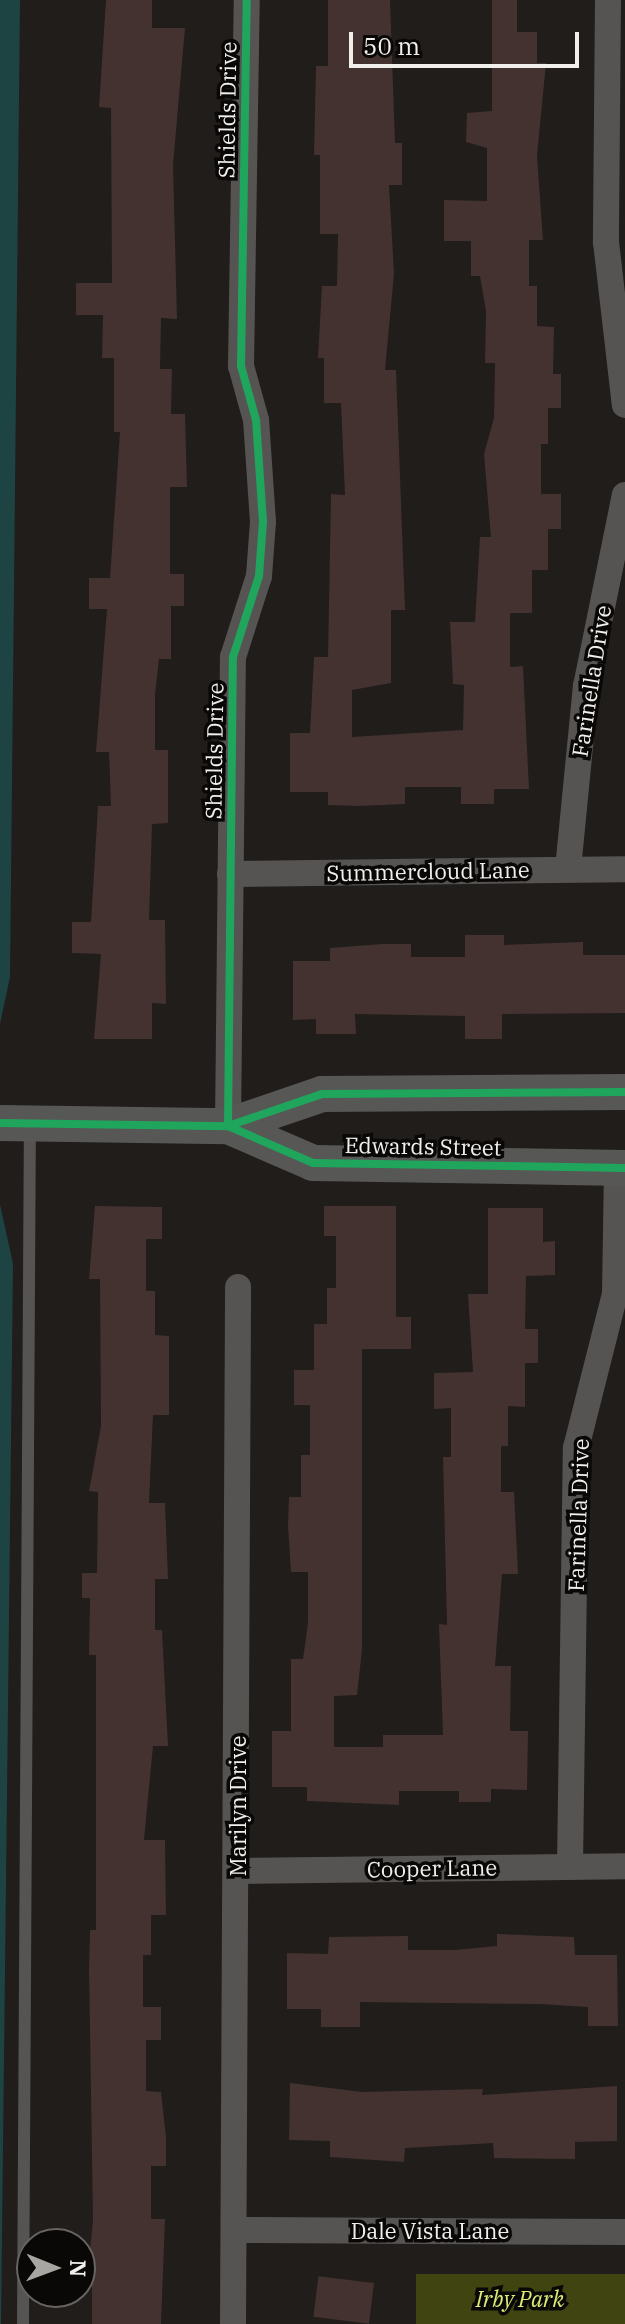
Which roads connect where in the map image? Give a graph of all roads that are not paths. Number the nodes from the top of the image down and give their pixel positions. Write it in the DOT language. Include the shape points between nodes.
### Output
graph roads {
  1 [pos="247,0"];
  2 [pos="608,0"];
  3 [pos="625,405"];
  4 [pos="625,495"];
  5 [pos="568,869"];
  6 [pos="625,869"];
  7 [pos="230,874"];
  8 [pos="625,1092"];
  9 [pos="15,1123"];
  10 [pos="228,1126"];
  11 [pos="621,1168"];
  12 [pos="238,1287"];
  13 [pos="570,1866"];
  14 [pos="625,1866"];
  15 [pos="239,1871"];
  16 [pos="234,2230"];
  17 [pos="625,2232"];
  18 [pos="23,2324"];
  19 [pos="233,2324"];
  1 -- 7 [label="street, Shields Drive" via="241,366 256,420 263,522 259,576 233,657"];
  2 -- 3 [label="street" via="606,242"];
  4 -- 5 [label="street, Farinella Drive" via="586,686"];
  5 -- 6 [label="street, Summercloud Lane"];
  5 -- 7 [label="street, Summercloud Lane"];
  7 -- 10 [label="street, Shields Drive"];
  8 -- 10 [label="main road, Edwards Street" via="322,1094"];
  9 -- 10 [label="main road, Edwards Street"];
  9 -- 18 [label="lane"];
  10 -- 11 [label="main road, Edwards Street" via="313,1163"];
  11 -- 13 [label="street, Farinella Drive" via="615,1294 576,1448"];
  12 -- 15 [label="street, Marilyn Drive"];
  13 -- 14 [label="street, Cooper Lane"];
  13 -- 15 [label="street, Cooper Lane"];
  15 -- 16 [label="street, Marilyn Drive"];
  16 -- 17 [label="street, Dale Vista Lane"];
  16 -- 19 [label="street, Marilyn Drive"];
}
